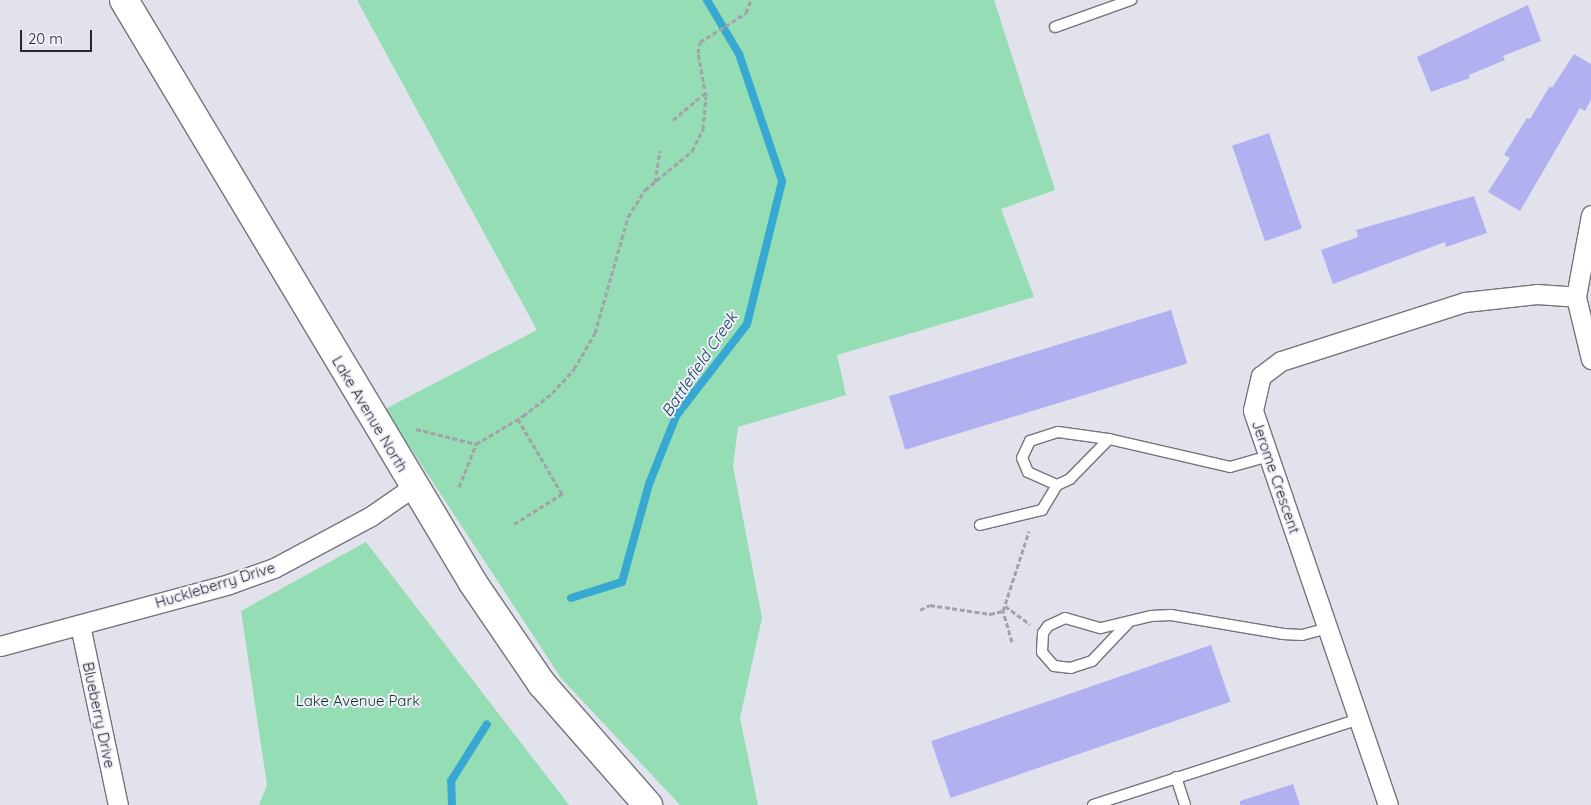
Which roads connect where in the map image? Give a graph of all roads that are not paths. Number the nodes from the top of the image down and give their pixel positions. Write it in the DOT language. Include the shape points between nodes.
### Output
graph roads {
  1 [pos="124,0"];
  2 [pos="1131,0"];
  3 [pos="1055,27"];
  4 [pos="1591,214"];
  5 [pos="1576,297"];
  6 [pos="1591,358"];
  7 [pos="1109,440"];
  8 [pos="1269,456"];
  9 [pos="1057,485"];
  10 [pos="413,487"];
  11 [pos="980,525"];
  12 [pos="1128,623"];
  13 [pos="80,625"];
  14 [pos="1329,628"];
  15 [pos="0,646"];
  16 [pos="1360,719"];
  17 [pos="1176,778"];
  18 [pos="118,805"];
  19 [pos="648,805"];
  20 [pos="1093,805"];
  21 [pos="1185,805"];
  22 [pos="1388,805"];
  1 -- 10 [label="street, Lake Avenue North"];
  2 -- 3 [label="lane"];
  4 -- 5 [label="street"];
  5 -- 6 [label="street"];
  5 -- 8 [label="street, Jerome Crescent" via="1537,294 1465,302 1281,361 1261,376 1253,410"];
  7 -- 8 [label="lane" via="1230,467"];
  7 -- 9 [label="lane" via="1070,479"];
  7 -- 9 [label="lane" via="1058,432 1030,441 1022,458 1028,472"];
  8 -- 14 [label="street, Jerome Crescent"];
  9 -- 11 [label="lane" via="1042,510"];
  10 -- 13 [label="street, Huckleberry Drive" via="372,516 274,568"];
  10 -- 19 [label="street, Lake Avenue North" via="512,643 542,684"];
  12 -- 12 [label="lane" via="1101,628 1065,618 1048,626 1041,643 1047,660 1054,666 1071,668 1092,661"];
  12 -- 14 [label="lane" via="1171,615 1283,634 1302,635"];
  13 -- 15 [label="street, Huckleberry Drive"];
  13 -- 18 [label="street, Blueberry Drive"];
  14 -- 16 [label="street, Jerome Crescent"];
  16 -- 17 [label="lane"];
  16 -- 22 [label="street, Jerome Crescent"];
  17 -- 20 [label="lane"];
  17 -- 21 [label="lane"];
}
